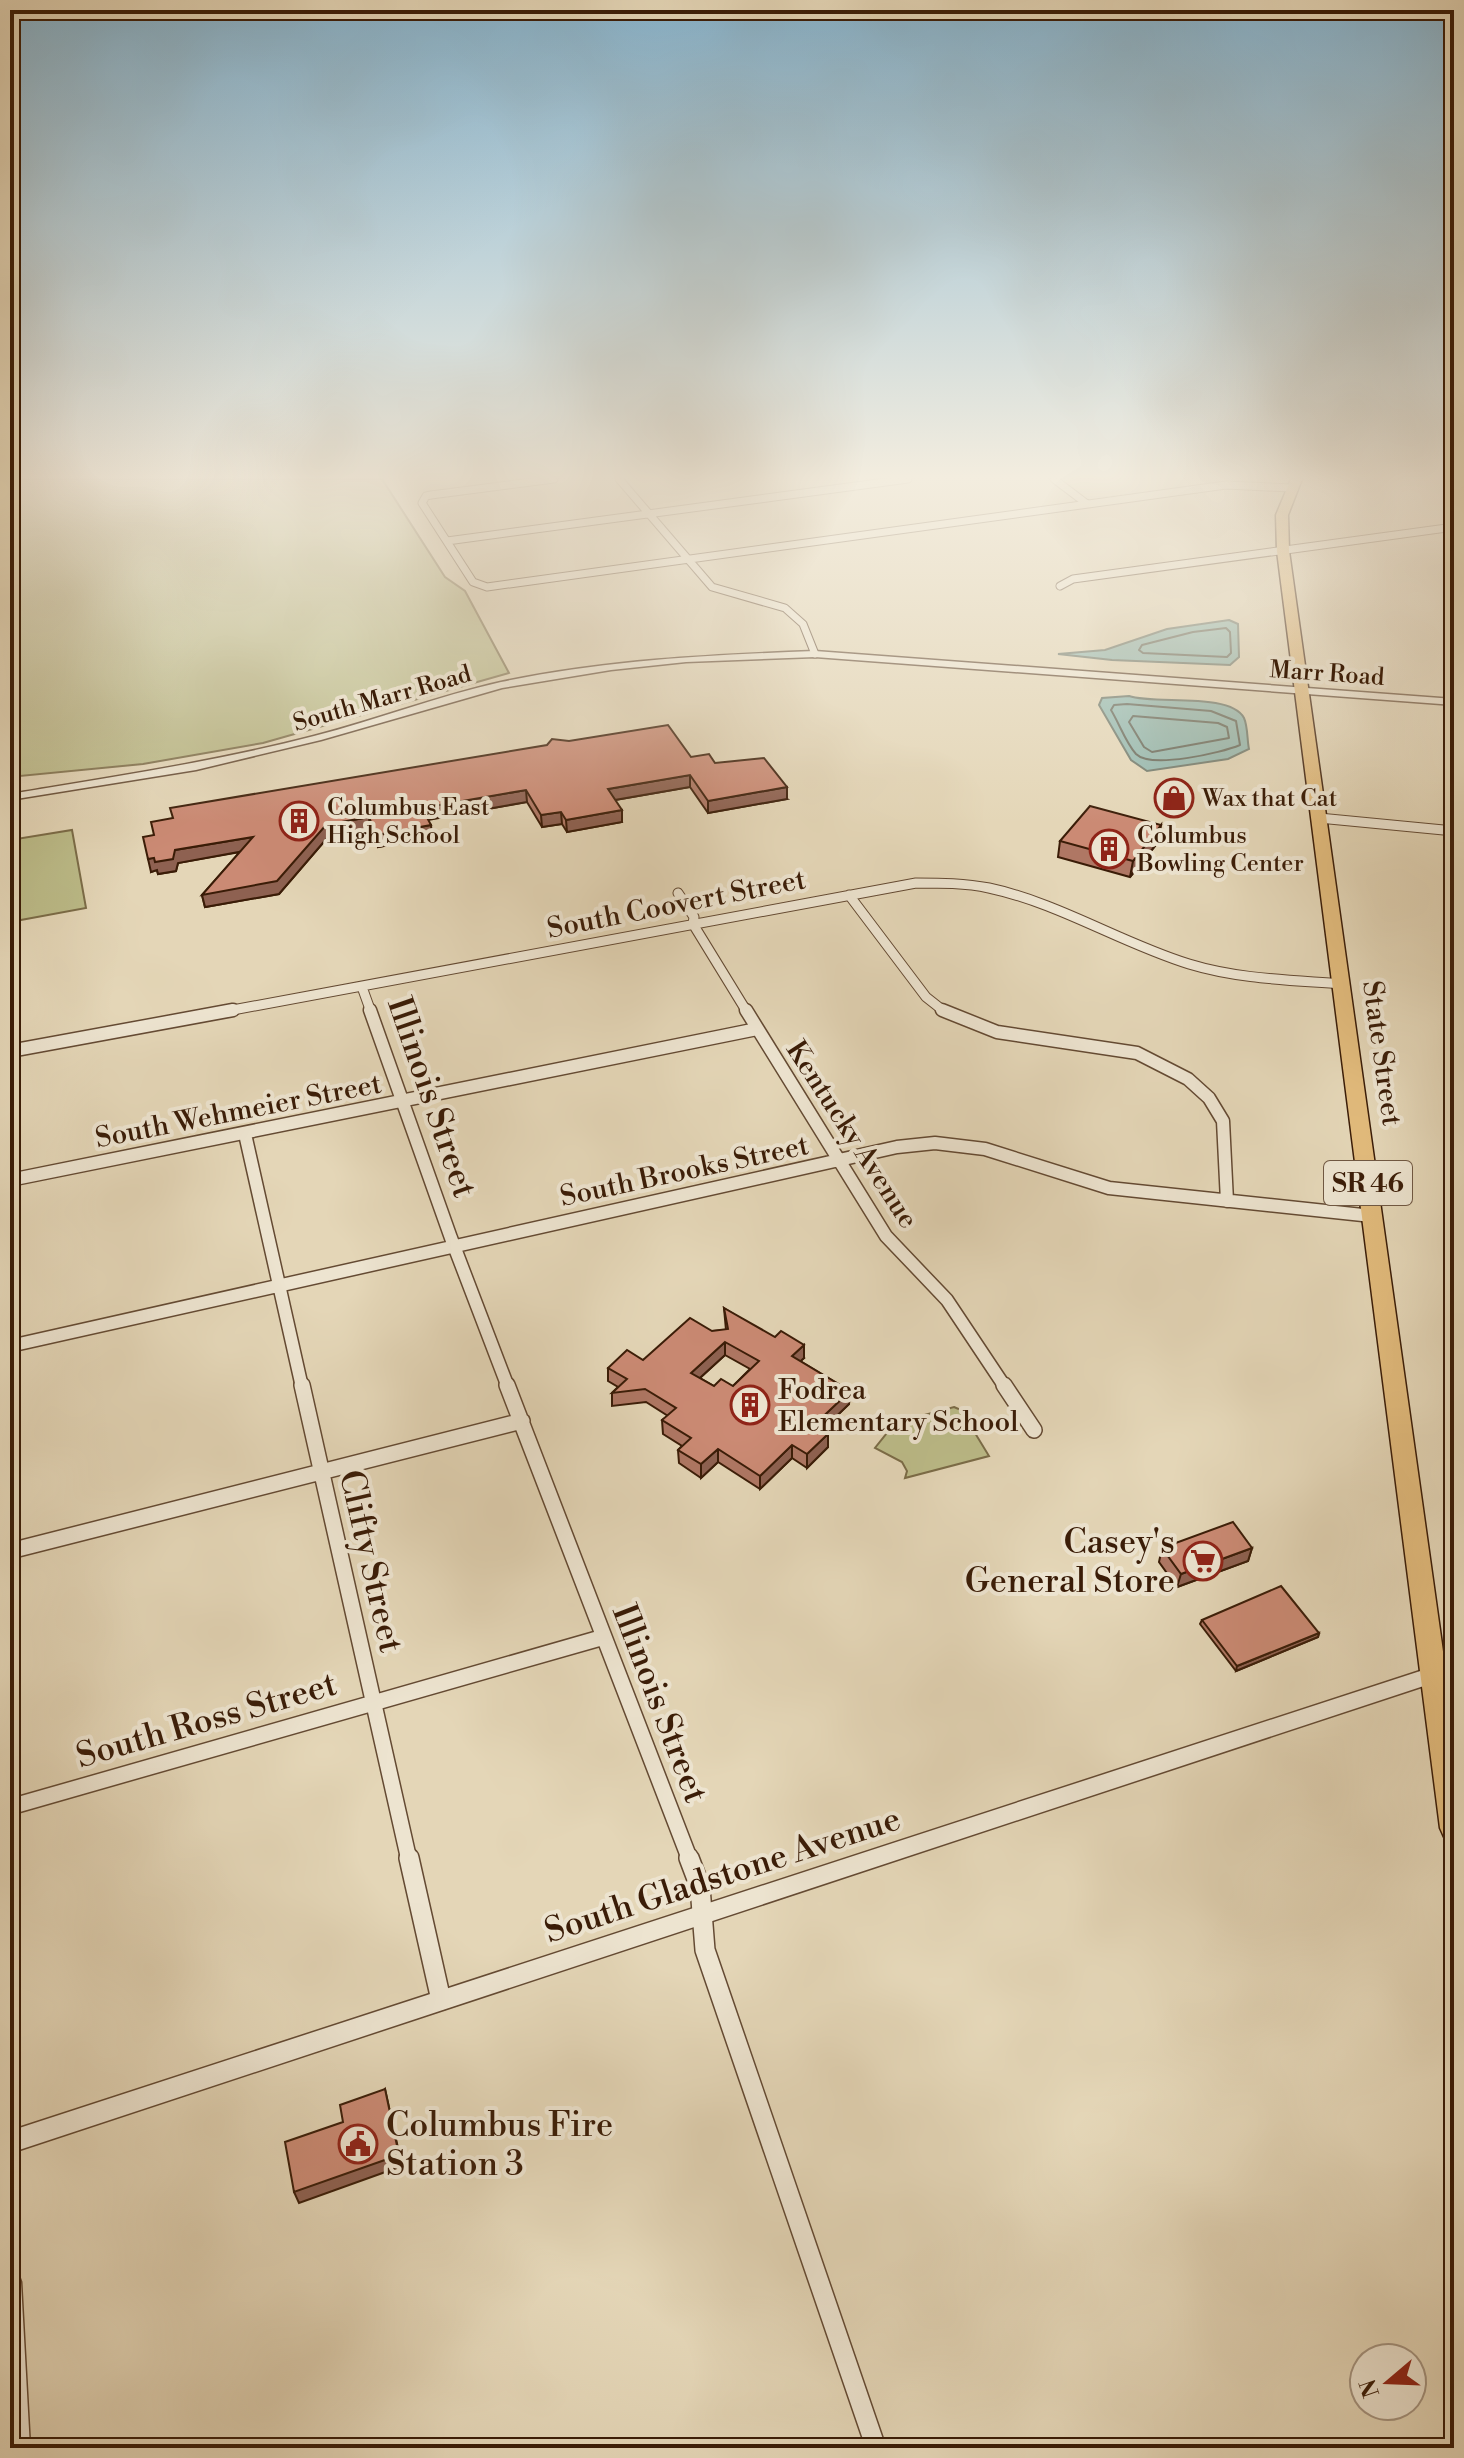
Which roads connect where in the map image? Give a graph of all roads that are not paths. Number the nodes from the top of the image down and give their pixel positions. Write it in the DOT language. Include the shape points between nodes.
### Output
graph roads {
  1 [pos="727,594"];
  2 [pos="1289,594"];
  3 [pos="815,654"];
  4 [pos="1304,691"];
  5 [pos="1454,702"];
  6 [pos="10,797"];
  7 [pos="1319,818"];
  8 [pos="1454,831"];
  9 [pos="678,893"];
  10 [pos="849,895"];
  11 [pos="693,924"];
  12 [pos="1341,984"];
  13 [pos="362,987"];
  14 [pos="757,1029"];
  15 [pos="10,1051"];
  16 [pos="403,1101"];
  17 [pos="245,1134"];
  18 [pos="840,1160"];
  19 [pos="10,1180"];
  20 [pos="1227,1201"];
  21 [pos="1372,1216"];
  22 [pos="453,1246"];
  23 [pos="279,1285"];
  24 [pos="10,1346"];
  25 [pos="522,1421"];
  26 [pos="1034,1430"];
  27 [pos="322,1471"];
  28 [pos="10,1551"];
  29 [pos="604,1637"];
  30 [pos="1444,1671"];
  31 [pos="373,1704"];
  32 [pos="10,1807"];
  33 [pos="1454,1828"];
  34 [pos="702,1915"];
  35 [pos="441,2000"];
  36 [pos="10,2142"];
  37 [pos="10,2282"];
  38 [pos="18,2448"];
  39 [pos="876,2448"];
  1 -- 3 [label="street" via="794,614"];
  2 -- 4 [label="highway, State Street / SR 46"];
  3 -- 4 [label="street, Marr Road"];
  3 -- 6 [label="street, South Marr Road" via="671,661 501,685 196,767"];
  4 -- 5 [label="street, Marr Road"];
  4 -- 7 [label="highway, State Street / SR 46"];
  7 -- 8 [label="street"];
  7 -- 12 [label="highway, State Street / SR 46"];
  9 -- 11 [label="street, Kentucky Avenue"];
  10 -- 11 [label="street, South Coovert Street"];
  10 -- 12 [label="street, South Coovert Street" via="916,883 972,883 1009,892 1206,969"];
  10 -- 20 [label="street" via="926,997 942,1010 997,1032 1137,1053 1188,1079 1223,1121"];
  11 -- 13 [label="street, South Coovert Street"];
  11 -- 14 [label="street, Kentucky Avenue"];
  12 -- 21 [label="highway, State Street / SR 46"];
  13 -- 15 [label="street, South Coovert Street"];
  13 -- 16 [label="street, Illinois Street"];
  14 -- 16 [label="street, South Wehmeier Street"];
  14 -- 18 [label="street, Kentucky Avenue"];
  16 -- 17 [label="street, South Wehmeier Street"];
  16 -- 22 [label="street, Illinois Street"];
  17 -- 19 [label="street, South Wehmeier Street"];
  17 -- 23 [label="street, Clifty Street"];
  18 -- 20 [label="street, South Brooks Street" via="935,1143 985,1149 1109,1188"];
  18 -- 22 [label="street, South Brooks Street"];
  18 -- 26 [label="street, Kentucky Avenue" via="886,1236 953,1308"];
  20 -- 21 [label="street, South Brooks Street"];
  21 -- 30 [label="highway, State Street / SR 46"];
  22 -- 23 [label="street, South Brooks Street"];
  22 -- 25 [label="street, Illinois Street"];
  23 -- 24 [label="street, South Brooks Street"];
  23 -- 27 [label="street, Clifty Street"];
  25 -- 27 [label="street"];
  25 -- 29 [label="street, Illinois Street"];
  27 -- 28 [label="street"];
  27 -- 31 [label="street, Clifty Street"];
  29 -- 31 [label="street, South Ross Street"];
  29 -- 34 [label="street, Illinois Street" via="700,1887"];
  30 -- 33 [label="highway, State Street / SR 46"];
  30 -- 34 [label="street, South Gladstone Avenue"];
  31 -- 32 [label="street, South Ross Street"];
  31 -- 35 [label="street, Clifty Street"];
  34 -- 35 [label="street, South Gladstone Avenue"];
  34 -- 39 [label="street, Illinois Street" via="705,1950"];
  35 -- 36 [label="street, South Gladstone Avenue"];
  37 -- 38 [label="street"];
}
